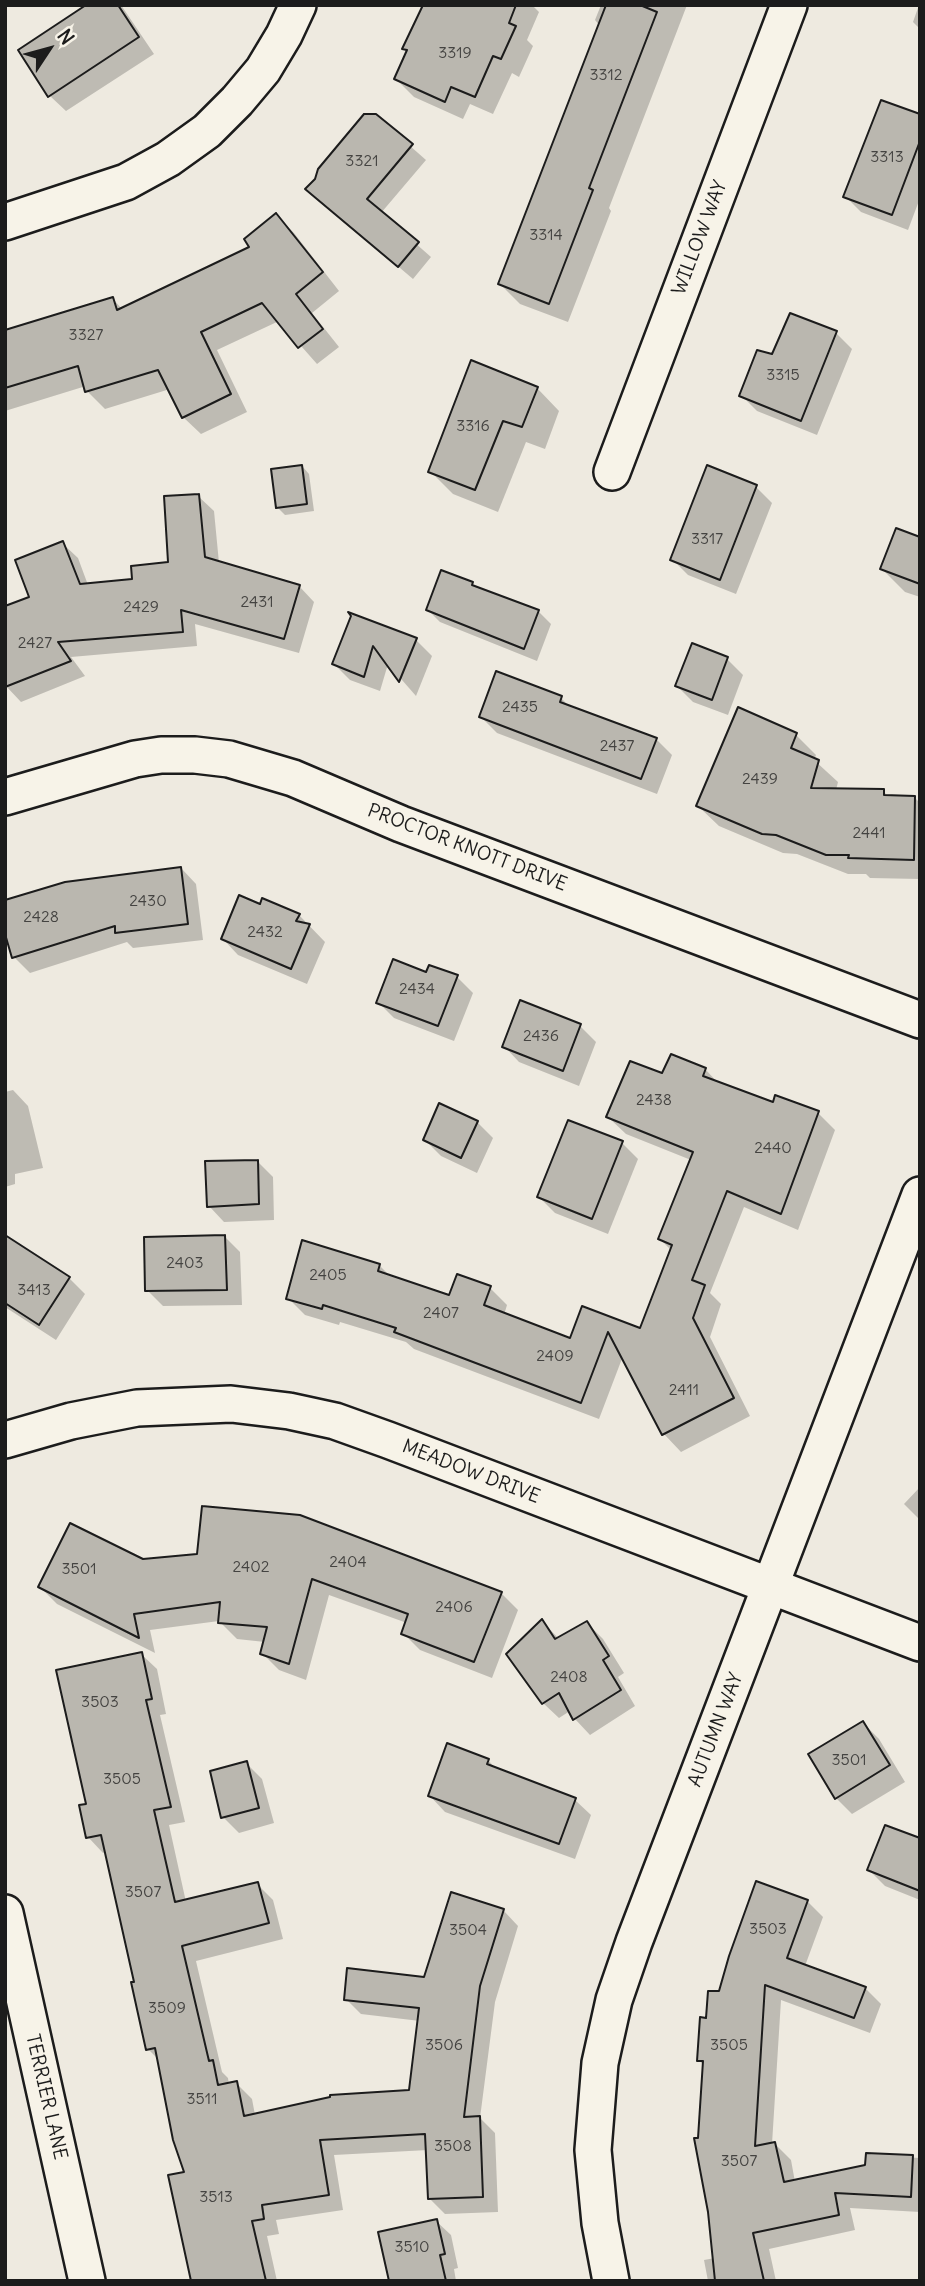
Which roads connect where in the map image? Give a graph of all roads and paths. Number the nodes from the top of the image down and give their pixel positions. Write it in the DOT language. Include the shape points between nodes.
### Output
graph roads {
  1 [pos="298,5"];
  2 [pos="789,5"];
  3 [pos="5,222"];
  4 [pos="612,472"];
  5 [pos="5,797"];
  6 [pos="920,1020"];
  7 [pos="920,1195"];
  8 [pos="5,1440"];
  9 [pos="771,1586"];
  10 [pos="920,1643"];
  11 [pos="5,1913"];
  12 [pos="87,2281"];
  13 [pos="611,2281"];
  1 -- 3 [label="street" via="263,70 207,131 126,182"];
  2 -- 4 [label="street, WILLOW WAY"];
  5 -- 6 [label="street, PROCTOR KNOTT DRIVE" via="135,759 161,755 229,759 293,778 401,824"];
  7 -- 9 [label="street, AUTUMN WAY"];
  8 -- 9 [label="street, MEADOW DRIVE" via="137,1408 231,1404 289,1411 388,1440"];
  9 -- 10 [label="street, MEADOW DRIVE"];
  9 -- 13 [label="street, AUTUMN WAY" via="614,2000 600,2063 593,2150"];
  11 -- 12 [label="street, TERRIER LANE"];
}
